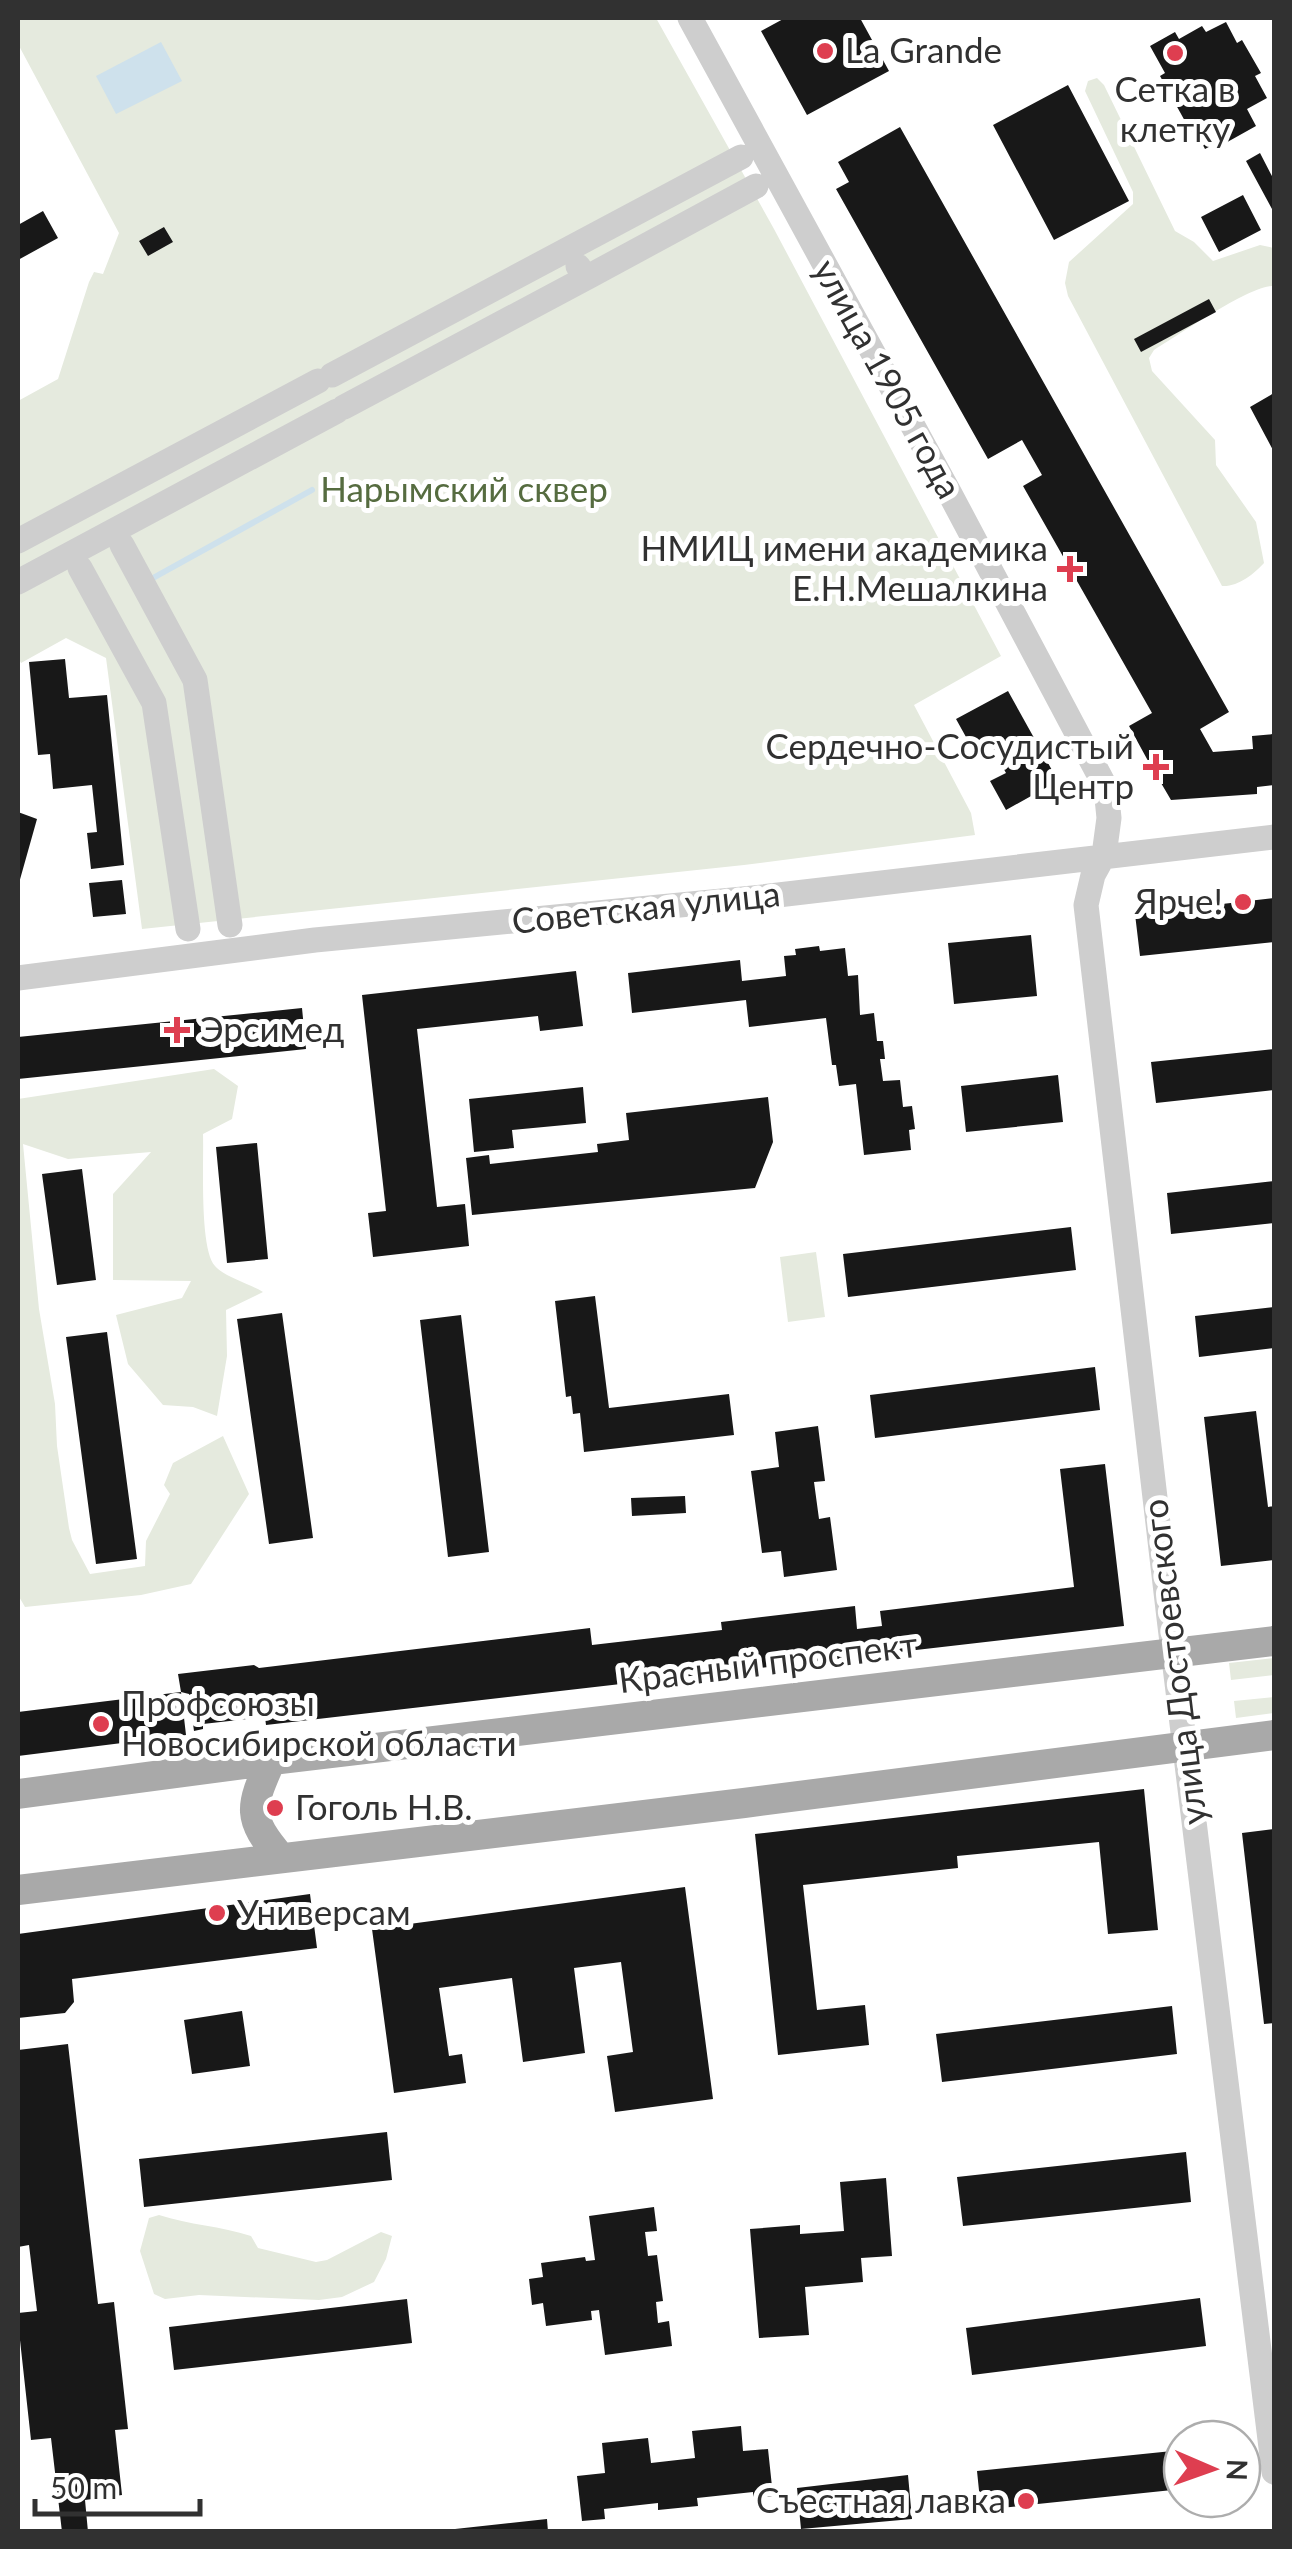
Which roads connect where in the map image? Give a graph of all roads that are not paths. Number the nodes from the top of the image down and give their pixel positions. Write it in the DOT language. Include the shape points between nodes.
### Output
graph roads {
  1 [pos="690,18"];
  2 [pos="741,157"];
  3 [pos="756,186"];
  4 [pos="568,248"];
  5 [pos="586,278"];
  6 [pos="476,297"];
  7 [pos="494,327"];
  8 [pos="325,378"];
  9 [pos="341,409"];
  10 [pos="229,428"];
  11 [pos="245,460"];
  12 [pos="18,540"];
  13 [pos="122,545"];
  14 [pos="80,568"];
  15 [pos="18,582"];
  16 [pos="148,596"];
  17 [pos="108,619"];
  18 [pos="195,680"];
  19 [pos="154,703"];
  20 [pos="208,757"];
  21 [pos="167,773"];
  22 [pos="1274,837"];
  23 [pos="220,851"];
  24 [pos="1104,855"];
  25 [pos="178,858"];
  26 [pos="230,925"];
  27 [pos="188,929"];
  28 [pos="18,978"];
  29 [pos="1274,1641"];
  30 [pos="1174,1653"];
  31 [pos="1274,1735"];
  32 [pos="1186,1746"];
  33 [pos="271,1760"];
  34 [pos="18,1794"];
  35 [pos="280,1858"];
  36 [pos="18,1890"];
  37 [pos="1274,2472"];
  1 -- 24 [label="street, улица 1905 года" via="1106,788"];
  2 -- 4 [label="street"];
  3 -- 5 [label="street"];
  4 -- 5 [label="street"];
  4 -- 6 [label="street"];
  5 -- 7 [label="street"];
  6 -- 7 [label="street"];
  6 -- 8 [label="street"];
  7 -- 9 [label="street"];
  8 -- 9 [label="street" via="314,392 316,404 325,411"];
  8 -- 10 [label="street"];
  9 -- 11 [label="street"];
  10 -- 11 [label="street"];
  10 -- 12 [label="street"];
  11 -- 15 [label="street"];
  13 -- 16 [label="street"];
  14 -- 17 [label="street"];
  16 -- 17 [label="street"];
  16 -- 18 [label="street"];
  17 -- 19 [label="street"];
  18 -- 19 [label="street"];
  18 -- 20 [label="street"];
  19 -- 21 [label="street"];
  20 -- 21 [label="street"];
  20 -- 23 [label="street"];
  21 -- 25 [label="street"];
  22 -- 24 [label="street, Советская улица"];
  23 -- 25 [label="street"];
  23 -- 26 [label="street"];
  24 -- 28 [label="street, Советская улица"];
  24 -- 30 [label="street, улица Достоевского" via="1086,904"];
  25 -- 27 [label="street"];
  29 -- 30 [label="main road, Красный проспект"];
  30 -- 32 [label="street, улица Достоевского"];
  30 -- 33 [label="main road, Красный проспект"];
  31 -- 32 [label="main road"];
  32 -- 35 [label="main road"];
  32 -- 37 [label="street, улица Достоевского"];
  33 -- 34 [label="main road, Красный проспект"];
  33 -- 35 [label="main road" via="254,1797 258,1831"];
  35 -- 36 [label="main road"];
}
